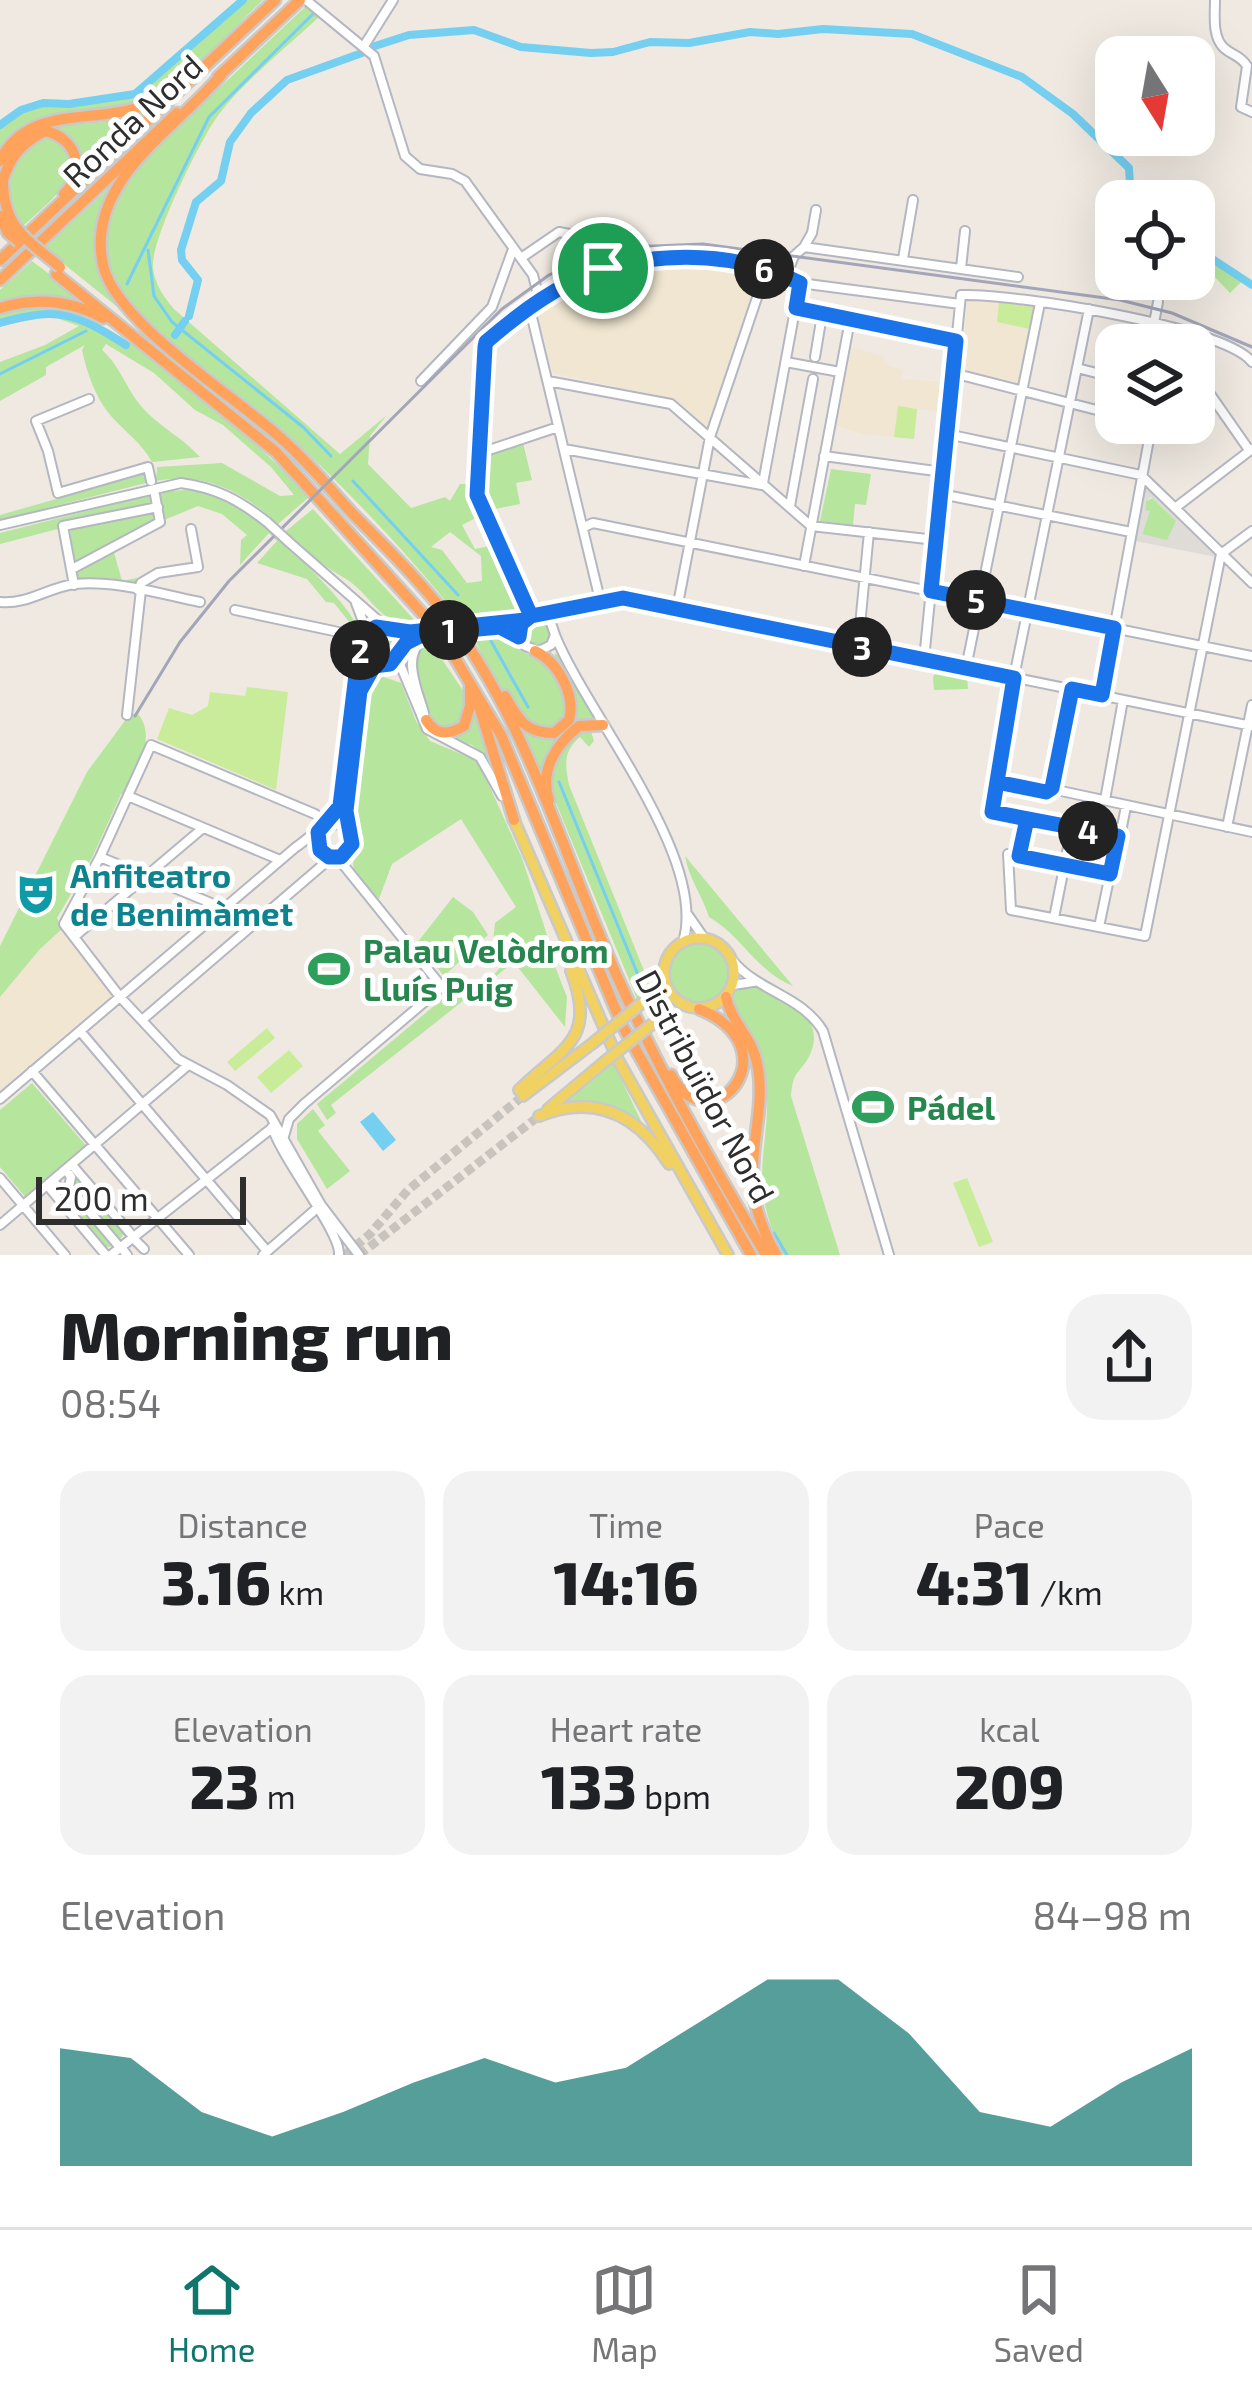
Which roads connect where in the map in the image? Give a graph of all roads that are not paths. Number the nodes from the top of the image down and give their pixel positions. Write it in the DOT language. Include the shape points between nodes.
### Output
graph roads {
  1 [pos="275,0"];
  2 [pos="303,0"];
  3 [pos="393,0"];
  4 [pos="1215,0"];
  5 [pos="233,40"];
  6 [pos="364,46"];
  7 [pos="222,74"];
  8 [pos="1252,112"];
  9 [pos="0,161"];
  10 [pos="2,180"];
  11 [pos="913,200"];
  12 [pos="816,210"];
  13 [pos="0,216"];
  14 [pos="965,231"];
  15 [pos="611,242"];
  16 [pos="804,247"];
  17 [pos="513,248"];
  18 [pos="3,256"];
  19 [pos="521,258"];
  20 [pos="903,260"];
  21 [pos="961,268"];
  22 [pos="58,271"];
  23 [pos="766,271"];
  24 [pos="786,276"];
  25 [pos="1018,277"];
  26 [pos="0,280"];
  27 [pos="800,283"];
  28 [pos="539,299"];
  29 [pos="960,299"];
  30 [pos="1158,302"];
  31 [pos="1040,303"];
  32 [pos="529,305"];
  33 [pos="0,308"];
  34 [pos="796,308"];
  35 [pos="1089,309"];
  36 [pos="822,317"];
  37 [pos="850,320"];
  38 [pos="1154,324"];
  39 [pos="1158,324"];
  40 [pos="956,341"];
  41 [pos="1215,341"];
  42 [pos="786,362"];
  43 [pos="1252,362"];
  44 [pos="814,368"];
  45 [pos="1076,368"];
  46 [pos="188,371"];
  47 [pos="840,372"];
  48 [pos="953,373"];
  49 [pos="1095,373"];
  50 [pos="421,381"];
  51 [pos="548,381"];
  52 [pos="1022,391"];
  53 [pos="89,399"];
  54 [pos="1215,400"];
  55 [pos="1069,403"];
  56 [pos="1095,410"];
  57 [pos="558,427"];
  58 [pos="947,434"];
  59 [pos="710,437"];
  60 [pos="1147,444"];
  61 [pos="1011,447"];
  62 [pos="563,449"];
  63 [pos="1251,449"];
  64 [pos="477,454"];
  65 [pos="1058,456"];
  66 [pos="824,457"];
  67 [pos="943,472"];
  68 [pos="1141,475"];
  69 [pos="702,477"];
  70 [pos="152,481"];
  71 [pos="763,485"];
  72 [pos="940,494"];
  73 [pos="155,495"];
  74 [pos="999,506"];
  75 [pos="158,507"];
  76 [pos="790,507"];
  77 [pos="1174,508"];
  78 [pos="1046,516"];
  79 [pos="0,525"];
  80 [pos="812,526"];
  81 [pos="584,527"];
  82 [pos="190,529"];
  83 [pos="1252,530"];
  84 [pos="869,532"];
  85 [pos="1131,535"];
  86 [pos="936,540"];
  87 [pos="689,542"];
  88 [pos="1221,554"];
  89 [pos="804,566"];
  90 [pos="72,568"];
  91 [pos="865,577"];
  92 [pos="1252,583"];
  93 [pos="74,584"];
  94 [pos="139,590"];
  95 [pos="931,591"];
  96 [pos="600,600"];
  97 [pos="980,601"];
  98 [pos="200,602"];
  99 [pos="355,602"];
  100 [pos="1,604"];
  101 [pos="578,605"];
  102 [pos="677,609"];
  103 [pos="236,610"];
  104 [pos="1027,610"];
  105 [pos="425,616"];
  106 [pos="532,617"];
  107 [pos="1114,628"];
  108 [pos="389,629"];
  109 [pos="334,632"];
  110 [pos="467,632"];
  111 [pos="555,633"];
  112 [pos="364,634"];
  113 [pos="423,634"];
  114 [pos="519,637"];
  115 [pos="858,646"];
  116 [pos="1202,646"];
  117 [pos="541,650"];
  118 [pos="360,651"];
  119 [pos="399,652"];
  120 [pos="563,656"];
  121 [pos="1252,656"];
  122 [pos="924,659"];
  123 [pos="374,666"];
  124 [pos="386,666"];
  125 [pos="966,668"];
  126 [pos="1014,678"];
  127 [pos="406,682"];
  128 [pos="470,686"];
  129 [pos="1072,689"];
  130 [pos="1102,695"];
  131 [pos="1123,700"];
  132 [pos="1252,705"];
  133 [pos="417,708"];
  134 [pos="1188,713"];
  135 [pos="127,715"];
  136 [pos="425,720"];
  137 [pos="603,725"];
  138 [pos="1250,726"];
  139 [pos="997,782"];
  140 [pos="1052,788"];
  141 [pos="128,796"];
  142 [pos="1105,800"];
  143 [pos="1126,806"];
  144 [pos="1168,815"];
  145 [pos="1027,819"];
  146 [pos="514,820"];
  147 [pos="328,823"];
  148 [pos="1072,827"];
  149 [pos="1227,827"];
  150 [pos="203,828"];
  151 [pos="348,829"];
  152 [pos="318,832"];
  153 [pos="1252,832"];
  154 [pos="1119,837"];
  155 [pos="562,843"];
  156 [pos="317,844"];
  157 [pos="296,847"];
  158 [pos="1019,856"];
  159 [pos="100,857"];
  160 [pos="334,857"];
  161 [pos="280,860"];
  162 [pos="1064,865"];
  163 [pos="1110,874"];
  164 [pos="146,876"];
  165 [pos="223,908"];
  166 [pos="688,914"];
  167 [pos="1054,919"];
  168 [pos="1099,927"];
  169 [pos="561,931"];
  170 [pos="74,937"];
  171 [pos="704,938"];
  172 [pos="682,942"];
  173 [pos="733,961"];
  174 [pos="754,982"];
  175 [pos="662,984"];
  176 [pos="733,985"];
  177 [pos="119,997"];
  178 [pos="726,997"];
  179 [pos="683,1005"];
  180 [pos="699,1009"];
  181 [pos="635,1016"];
  182 [pos="141,1020"];
  183 [pos="80,1031"];
  184 [pos="186,1067"];
  185 [pos="32,1071"];
  186 [pos="0,1099"];
  187 [pos="142,1104"];
  188 [pos="263,1110"];
  189 [pos="272,1128"];
  190 [pos="284,1136"];
  191 [pos="95,1146"];
  192 [pos="69,1167"];
  193 [pos="0,1178"];
  194 [pos="206,1179"];
  195 [pos="50,1183"];
  196 [pos="69,1187"];
  197 [pos="23,1205"];
  198 [pos="316,1209"];
  199 [pos="704,1213"];
  200 [pos="156,1217"];
  201 [pos="0,1225"];
  202 [pos="144,1249"];
  203 [pos="122,1250"];
  204 [pos="265,1253"];
  205 [pos="65,1255"];
  206 [pos="108,1255"];
  207 [pos="189,1255"];
  208 [pos="340,1255"];
  209 [pos="359,1255"];
  210 [pos="728,1255"];
  211 [pos="751,1255"];
  212 [pos="766,1255"];
  213 [pos="776,1255"];
  214 [pos="890,1255"];
  1 -- 5 [label="highway, Ronda Nord"];
  2 -- 6 [label="street"];
  2 -- 7 [label="highway, Ronda Nord"];
  3 -- 6 [label="street"];
  4 -- 8 [label="street" via="1221,46 1247,66 1239,100"];
  5 -- 9 [label="highway" via="165,94 136,108 43,122"];
  5 -- 18 [label="highway, Ronda Nord"];
  6 -- 17 [label="street" via="405,156 420,169 465,181"];
  7 -- 26 [label="highway, Ronda Nord"];
  7 -- 46 [label="highway" via="121,178 100,233 103,268 122,304"];
  10 -- 18 [label="highway" via="24,142 45,131 73,147 72,186"];
  10 -- 22 [label="highway, bridge" via="15,229"];
  11 -- 20 [label="street"];
  12 -- 16 [label="street"];
  13 -- 22 [label="highway, bridge" via="8,233"];
  14 -- 21 [label="street"];
  15 -- 19 [label="street" via="559,232"];
  16 -- 20 [label="street"];
  16 -- 24 [label="street"];
  17 -- 19 [label="street"];
  17 -- 50 [label="street" via="492,307"];
  19 -- 28 [label="street"];
  20 -- 21 [label="street"];
  21 -- 25 [label="street"];
  22 -- 46 [label="highway"];
  23 -- 24 [label="street"];
  23 -- 28 [label="street" via="699,257 633,260"];
  23 -- 59 [label="street"];
  24 -- 27 [label="street"];
  27 -- 29 [label="street"];
  27 -- 34 [label="street"];
  28 -- 32 [label="street"];
  29 -- 31 [label="street"];
  29 -- 40 [label="street"];
  30 -- 39 [label="street"];
  31 -- 35 [label="street"];
  31 -- 52 [label="street"];
  32 -- 51 [label="street"];
  32 -- 64 [label="street" via="486,342"];
  33 -- 46 [label="highway" via="65,303"];
  34 -- 36 [label="street"];
  34 -- 42 [label="street"];
  35 -- 38 [label="street"];
  35 -- 45 [label="street"];
  36 -- 37 [label="street"];
  36 -- 44 [label="street"];
  37 -- 40 [label="street"];
  37 -- 47 [label="street"];
  40 -- 48 [label="street"];
  41 -- 43 [label="street"];
  42 -- 44 [label="street"];
  42 -- 71 [label="street"];
  44 -- 47 [label="street"];
  44 -- 76 [label="street"];
  45 -- 49 [label="street"];
  45 -- 55 [label="street"];
  46 -- 105 [label="highway, Distribuïdor Nord" via="276,452"];
  46 -- 110 [label="highway, Distribuïdor Nord" via="284,440"];
  47 -- 66 [label="street"];
  48 -- 52 [label="street"];
  48 -- 58 [label="street"];
  51 -- 57 [label="street"];
  51 -- 59 [label="street" via="671,404"];
  52 -- 55 [label="street"];
  52 -- 61 [label="street"];
  53 -- 70 [label="street" via="36,422 58,494 148,467"];
  54 -- 63 [label="street"];
  55 -- 56 [label="street"];
  55 -- 65 [label="street"];
  57 -- 62 [label="street"];
  57 -- 64 [label="street"];
  58 -- 61 [label="street"];
  58 -- 67 [label="street"];
  59 -- 69 [label="street"];
  59 -- 71 [label="street"];
  60 -- 68 [label="street"];
  61 -- 65 [label="street"];
  61 -- 74 [label="street"];
  62 -- 69 [label="street"];
  62 -- 81 [label="street"];
  63 -- 77 [label="street"];
  64 -- 106 [label="street" via="477,495"];
  65 -- 68 [label="street"];
  65 -- 78 [label="street"];
  66 -- 67 [label="street"];
  66 -- 80 [label="street"];
  67 -- 72 [label="street"];
  68 -- 77 [label="street"];
  68 -- 85 [label="street"];
  69 -- 71 [label="street"];
  69 -- 87 [label="street"];
  71 -- 76 [label="street"];
  72 -- 74 [label="street"];
  72 -- 86 [label="street"];
  73 -- 75 [label="street"];
  74 -- 78 [label="street"];
  74 -- 97 [label="street"];
  75 -- 90 [label="street" via="160,522"];
  75 -- 90 [label="street" via="63,526"];
  76 -- 80 [label="street"];
  77 -- 88 [label="street"];
  78 -- 85 [label="street"];
  78 -- 104 [label="street"];
  79 -- 99 [label="street, bridge" via="181,483 211,487 267,522"];
  80 -- 84 [label="street"];
  80 -- 89 [label="street"];
  81 -- 87 [label="street"];
  81 -- 96 [label="street"];
  82 -- 94 [label="street" via="198,567 158,573"];
  83 -- 88 [label="street"];
  84 -- 86 [label="street"];
  84 -- 91 [label="street"];
  85 -- 107 [label="street"];
  86 -- 95 [label="street"];
  87 -- 89 [label="street"];
  87 -- 102 [label="street"];
  88 -- 92 [label="street"];
  88 -- 116 [label="street"];
  89 -- 91 [label="street"];
  90 -- 93 [label="street"];
  91 -- 95 [label="street"];
  91 -- 115 [label="street"];
  93 -- 94 [label="street"];
  93 -- 100 [label="street"];
  94 -- 98 [label="street"];
  94 -- 135 [label="street"];
  95 -- 97 [label="street"];
  95 -- 122 [label="street"];
  96 -- 101 [label="street"];
  96 -- 102 [label="street"];
  97 -- 104 [label="street"];
  97 -- 125 [label="street"];
  99 -- 108 [label="street"];
  99 -- 112 [label="street"];
  101 -- 106 [label="street"];
  101 -- 111 [label="street"];
  102 -- 115 [label="street"];
  103 -- 109 [label="street"];
  104 -- 107 [label="street"];
  104 -- 126 [label="street"];
  105 -- 128 [label="highway"];
  105 -- 211 [label="highway, Distribuïdor Nord" via="501,735 622,1025"];
  106 -- 110 [label="street"];
  106 -- 111 [label="street" via="550,620"];
  106 -- 114 [label="street"];
  107 -- 116 [label="street"];
  107 -- 130 [label="street"];
  108 -- 112 [label="street"];
  108 -- 113 [label="street"];
  108 -- 119 [label="street"];
  109 -- 112 [label="street"];
  109 -- 118 [label="street"];
  110 -- 113 [label="street, bridge"];
  110 -- 114 [label="street" via="500,627"];
  110 -- 117 [label="highway" via="519,721 554,733 572,706"];
  110 -- 155 [label="highway, Distribuïdor Nord"];
  111 -- 117 [label="street"];
  111 -- 120 [label="street"];
  112 -- 118 [label="street"];
  113 -- 119 [label="street"];
  113 -- 136 [label="street" via="411,655"];
  114 -- 117 [label="street"];
  115 -- 122 [label="street"];
  116 -- 121 [label="street"];
  116 -- 134 [label="street"];
  117 -- 120 [label="street"];
  118 -- 123 [label="street"];
  118 -- 147 [label="street" via="340,806"];
  119 -- 124 [label="street"];
  119 -- 127 [label="street"];
  120 -- 137 [label="street"];
  122 -- 125 [label="street"];
  123 -- 124 [label="street"];
  123 -- 151 [label="street" via="361,687"];
  124 -- 127 [label="street"];
  125 -- 126 [label="street"];
  126 -- 129 [label="street"];
  126 -- 139 [label="street"];
  127 -- 133 [label="street"];
  128 -- 136 [label="highway" via="464,726 445,734"];
  128 -- 146 [label="highway"];
  129 -- 130 [label="street"];
  129 -- 140 [label="street"];
  130 -- 131 [label="street"];
  131 -- 134 [label="street"];
  131 -- 142 [label="street"];
  132 -- 138 [label="street"];
  133 -- 136 [label="street"];
  133 -- 146 [label="street" via="432,734 480,757"];
  134 -- 138 [label="street"];
  134 -- 144 [label="street"];
  137 -- 155 [label="highway" via="572,731 545,774"];
  137 -- 166 [label="street" via="669,841"];
  138 -- 149 [label="street"];
  139 -- 140 [label="street"];
  139 -- 145 [label="street" via="992,812"];
  140 -- 142 [label="street"];
  141 -- 147 [label="street" via="151,745"];
  141 -- 150 [label="street"];
  141 -- 159 [label="street"];
  142 -- 143 [label="street"];
  143 -- 144 [label="street"];
  143 -- 154 [label="street"];
  144 -- 149 [label="street"];
  144 -- 168 [label="street" via="1144,936"];
  145 -- 148 [label="street"];
  145 -- 158 [label="street"];
  146 -- 169 [label="main road"];
  147 -- 151 [label="street"];
  147 -- 152 [label="street"];
  148 -- 154 [label="street"];
  148 -- 162 [label="street"];
  149 -- 153 [label="street"];
  150 -- 161 [label="street"];
  150 -- 164 [label="street"];
  151 -- 160 [label="street" via="352,844"];
  152 -- 156 [label="street"];
  152 -- 157 [label="street"];
  154 -- 163 [label="street"];
  155 -- 181 [label="highway, Distribuïdor Nord"];
  156 -- 157 [label="street"];
  156 -- 160 [label="street"];
  157 -- 161 [label="street"];
  158 -- 162 [label="street"];
  158 -- 167 [label="street" via="1008,854 1011,910"];
  159 -- 164 [label="street"];
  159 -- 170 [label="street" via="65,921"];
  160 -- 182 [label="street"];
  160 -- 190 [label="street" via="442,987 304,1104"];
  161 -- 165 [label="street"];
  162 -- 163 [label="street"];
  162 -- 167 [label="street"];
  163 -- 168 [label="street"];
  164 -- 165 [label="street"];
  164 -- 170 [label="street"];
  165 -- 177 [label="street"];
  166 -- 171 [label="street"];
  166 -- 172 [label="street"];
  167 -- 168 [label="street"];
  169 -- 175 [label="main road, bridge" via="581,1001 579,1030 521,1093"];
  169 -- 199 [label="main road" via="618,1060"];
  170 -- 177 [label="street"];
  171 -- 172 [label="main road"];
  171 -- 173 [label="main road"];
  172 -- 175 [label="main road" via="671,951"];
  173 -- 174 [label="street"];
  173 -- 176 [label="main road"];
  174 -- 176 [label="street"];
  174 -- 214 [label="street" via="803,1006 824,1031"];
  175 -- 179 [label="main road"];
  176 -- 178 [label="main road"];
  177 -- 182 [label="street"];
  177 -- 183 [label="street"];
  178 -- 180 [label="main road"];
  178 -- 213 [label="highway" via="757,1060 752,1181"];
  179 -- 180 [label="main road"];
  179 -- 199 [label="main road, bridge" via="539,1116 576,1106 628,1119 650,1136"];
  180 -- 181 [label="highway" via="737,1039 746,1060 733,1092 713,1101 676,1084"];
  181 -- 212 [label="highway, Distribuïdor Nord"];
  182 -- 184 [label="street"];
  183 -- 185 [label="street"];
  183 -- 187 [label="street"];
  184 -- 187 [label="street"];
  184 -- 188 [label="street"];
  185 -- 186 [label="street"];
  185 -- 191 [label="street"];
  187 -- 191 [label="street"];
  187 -- 194 [label="street"];
  188 -- 189 [label="street"];
  188 -- 190 [label="street"];
  189 -- 194 [label="street"];
  189 -- 198 [label="street"];
  190 -- 209 [label="street"];
  191 -- 192 [label="street"];
  191 -- 200 [label="street"];
  192 -- 195 [label="street"];
  192 -- 196 [label="street"];
  192 -- 202 [label="street"];
  193 -- 197 [label="street"];
  194 -- 200 [label="street"];
  194 -- 204 [label="street"];
  195 -- 196 [label="street"];
  195 -- 197 [label="street"];
  195 -- 206 [label="street"];
  196 -- 203 [label="street"];
  197 -- 201 [label="street"];
  197 -- 205 [label="street"];
  198 -- 204 [label="street"];
  198 -- 208 [label="street" via="339,1240"];
  199 -- 210 [label="main road"];
  200 -- 206 [label="street"];
  200 -- 207 [label="street"];
  208 -- 209 [label="street"];
}
